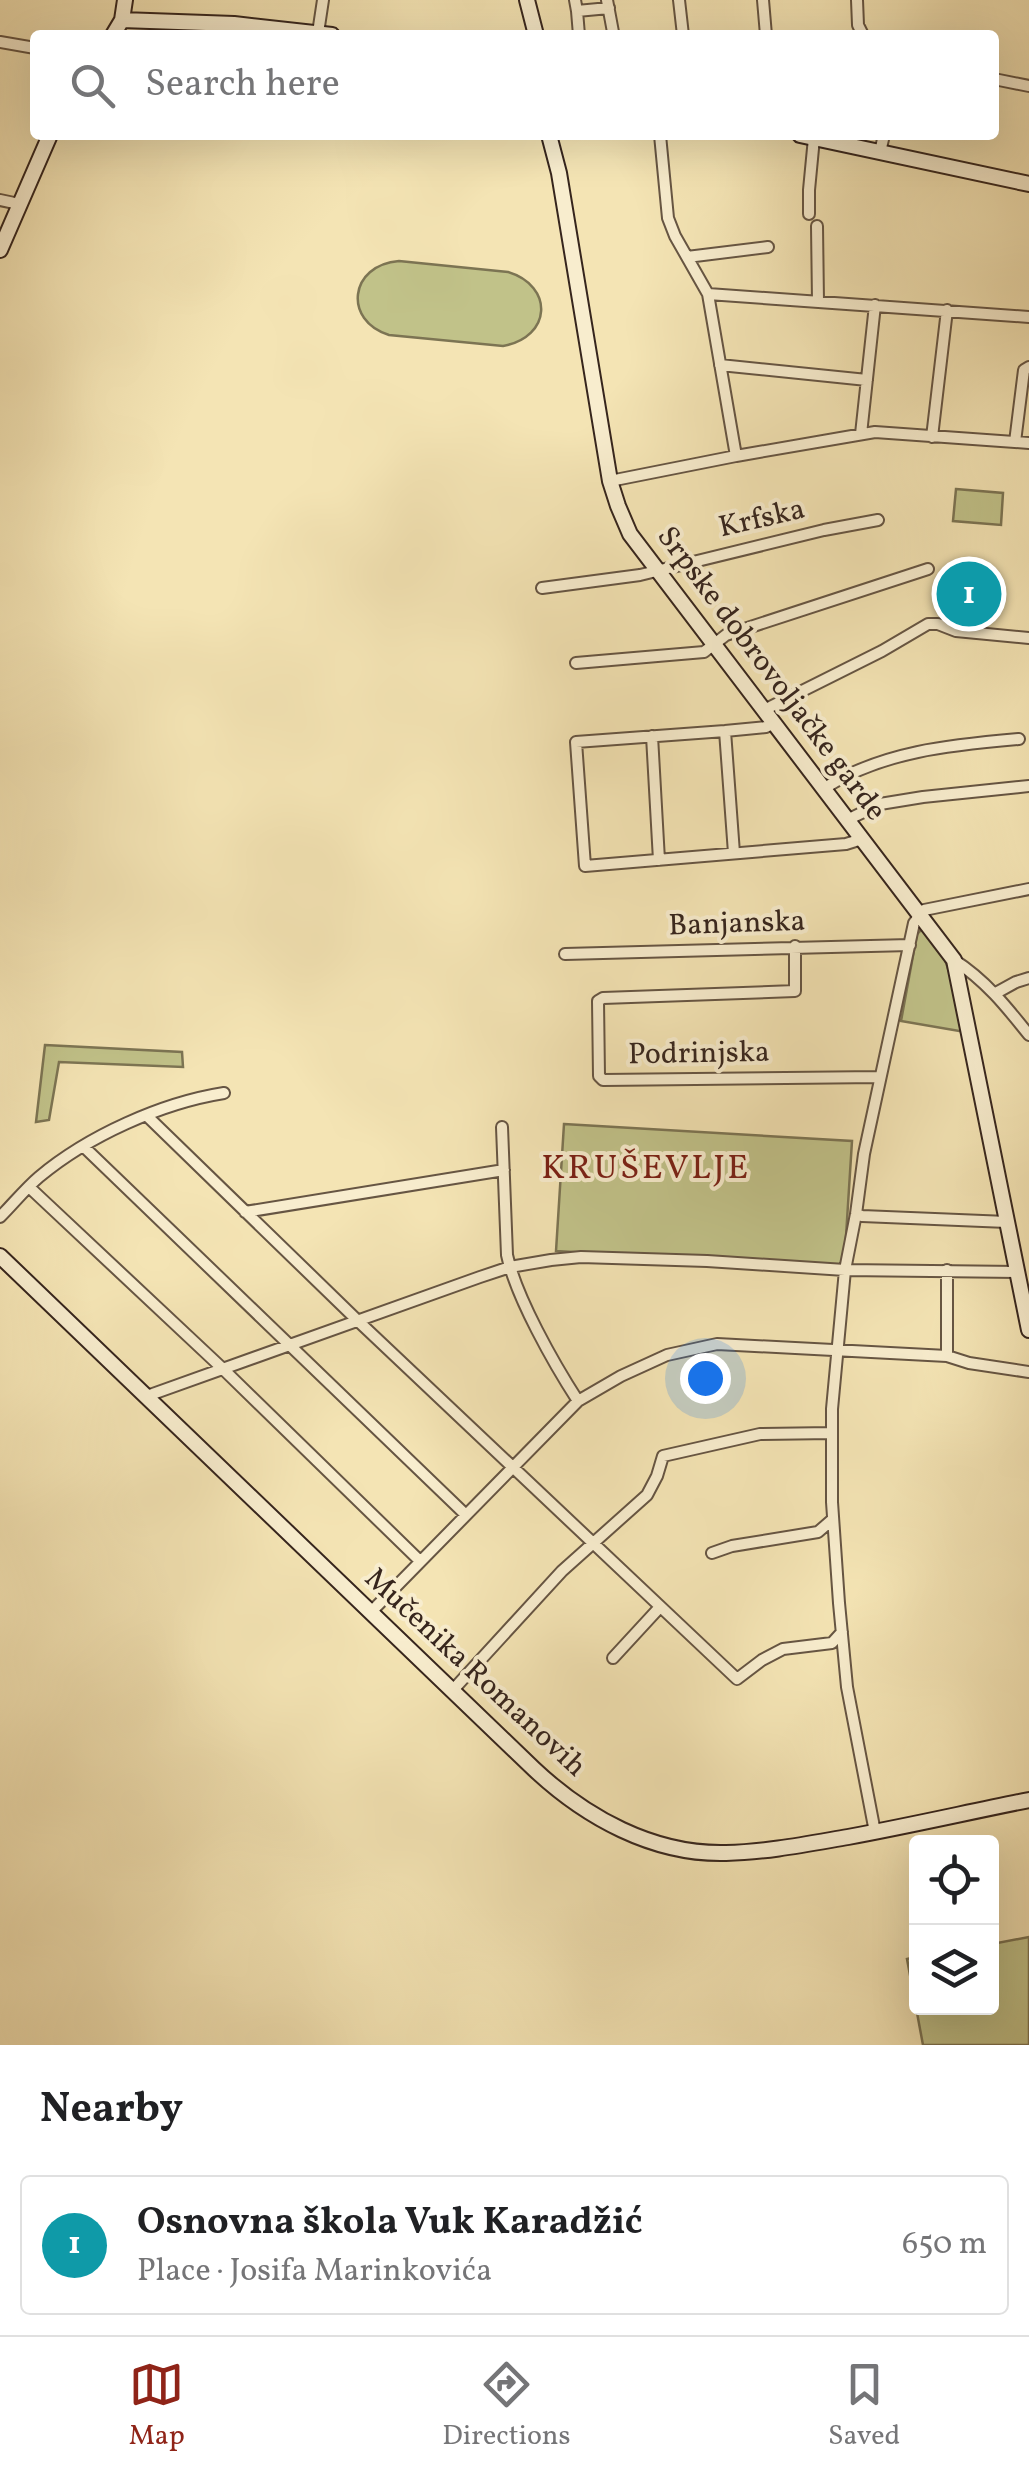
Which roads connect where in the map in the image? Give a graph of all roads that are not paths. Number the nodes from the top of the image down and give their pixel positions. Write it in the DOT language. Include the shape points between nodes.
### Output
graph roads {
  1 [pos="125,0"];
  2 [pos="323,0"];
  3 [pos="526,0"];
  4 [pos="679,0"];
  5 [pos="763,0"];
  6 [pos="857,0"];
  7 [pos="608,4"];
  8 [pos="576,6"];
  9 [pos="122,20"];
  10 [pos="116,30"];
  11 [pos="285,30"];
  12 [pos="325,30"];
  13 [pos="534,30"];
  14 [pos="613,30"];
  15 [pos="682,30"];
  16 [pos="766,30"];
  17 [pos="860,30"];
  18 [pos="0,42"];
  19 [pos="30,47"];
  20 [pos="999,80"];
  21 [pos="1029,86"];
  22 [pos="48,140"];
  23 [pos="551,140"];
  24 [pos="660,140"];
  25 [pos="807,140"];
  26 [pos="825,140"];
  27 [pos="883,140"];
  28 [pos="880,152"];
  29 [pos="1029,184"];
  30 [pos="0,200"];
  31 [pos="19,204"];
  32 [pos="809,214"];
  33 [pos="817,226"];
  34 [pos="768,247"];
  35 [pos="0,250"];
  36 [pos="687,257"];
  37 [pos="708,294"];
  38 [pos="818,301"];
  39 [pos="875,305"];
  40 [pos="946,310"];
  41 [pos="1029,317"];
  42 [pos="720,365"];
  43 [pos="1029,367"];
  44 [pos="867,380"];
  45 [pos="861,434"];
  46 [pos="932,437"];
  47 [pos="1015,442"];
  48 [pos="1029,443"];
  49 [pos="736,456"];
  50 [pos="610,480"];
  51 [pos="878,520"];
  52 [pos="928,569"];
  53 [pos="658,570"];
  54 [pos="542,588"];
  55 [pos="1029,638"];
  56 [pos="715,645"];
  57 [pos="576,664"];
  58 [pos="764,710"];
  59 [pos="774,723"];
  60 [pos="725,731"];
  61 [pos="652,736"];
  62 [pos="1019,739"];
  63 [pos="1029,786"];
  64 [pos="823,789"];
  65 [pos="847,820"];
  66 [pos="862,839"];
  67 [pos="734,853"];
  68 [pos="658,860"];
  69 [pos="1029,889"];
  70 [pos="919,914"];
  71 [pos="910,944"];
  72 [pos="795,946"];
  73 [pos="565,954"];
  74 [pos="954,960"];
  75 [pos="1029,978"];
  76 [pos="996,993"];
  77 [pos="1029,1035"];
  78 [pos="880,1077"];
  79 [pos="224,1093"];
  80 [pos="146,1115"];
  81 [pos="502,1127"];
  82 [pos="83,1146"];
  83 [pos="504,1170"];
  84 [pos="29,1187"];
  85 [pos="245,1212"];
  86 [pos="856,1214"];
  87 [pos="0,1217"];
  88 [pos="1007,1222"];
  89 [pos="0,1256"];
  90 [pos="510,1267"];
  91 [pos="845,1270"];
  92 [pos="947,1270"];
  93 [pos="1022,1277"];
  94 [pos="356,1320"];
  95 [pos="1029,1330"];
  96 [pos="290,1344"];
  97 [pos="837,1350"];
  98 [pos="946,1356"];
  99 [pos="223,1369"];
  100 [pos="1029,1372"];
  101 [pos="147,1396"];
  102 [pos="578,1402"];
  103 [pos="832,1433"];
  104 [pos="512,1468"];
  105 [pos="466,1515"];
  106 [pos="832,1519"];
  107 [pos="818,1532"];
  108 [pos="593,1544"];
  109 [pos="834,1544"];
  110 [pos="712,1553"];
  111 [pos="420,1562"];
  112 [pos="660,1607"];
  113 [pos="370,1613"];
  114 [pos="838,1646"];
  115 [pos="613,1658"];
  116 [pos="452,1691"];
  117 [pos="1029,1800"];
  118 [pos="875,1832"];
  1 -- 9 [label="street"];
  2 -- 12 [label="street"];
  3 -- 13 [label="street"];
  4 -- 15 [label="street"];
  5 -- 16 [label="street"];
  6 -- 17 [label="street"];
  7 -- 8 [label="street"];
  7 -- 14 [label="street"];
  9 -- 10 [label="street"];
  9 -- 11 [label="street"];
  18 -- 19 [label="street"];
  20 -- 21 [label="street"];
  22 -- 31 [label="street"];
  23 -- 50 [label="street, Srpske dobrovoljačke garde"];
  24 -- 36 [label="street" via="668,218"];
  25 -- 32 [label="street"];
  26 -- 28 [label="street"];
  27 -- 28 [label="street"];
  28 -- 29 [label="street"];
  30 -- 31 [label="street"];
  31 -- 35 [label="street"];
  33 -- 38 [label="street"];
  34 -- 36 [label="street"];
  36 -- 37 [label="street"];
  37 -- 38 [label="street"];
  37 -- 42 [label="street"];
  38 -- 39 [label="street"];
  39 -- 40 [label="street"];
  39 -- 44 [label="street"];
  40 -- 41 [label="street"];
  40 -- 46 [label="street"];
  42 -- 44 [label="street"];
  42 -- 49 [label="street"];
  43 -- 47 [label="street"];
  44 -- 45 [label="street"];
  45 -- 46 [label="street"];
  45 -- 49 [label="street"];
  46 -- 47 [label="street"];
  47 -- 48 [label="street"];
  49 -- 50 [label="street"];
  50 -- 53 [label="street, Srpske dobrovoljačke garde" via="630,534"];
  51 -- 53 [label="street, Krfska"];
  52 -- 56 [label="street" via="755,624"];
  53 -- 54 [label="street, Krfska"];
  53 -- 56 [label="street, Srpske dobrovoljačke garde"];
  55 -- 58 [label="street" via="928,624"];
  56 -- 57 [label="street" via="704,652"];
  56 -- 58 [label="street, Srpske dobrovoljačke garde"];
  58 -- 59 [label="street, Srpske dobrovoljačke garde"];
  59 -- 60 [label="street"];
  59 -- 64 [label="street, Srpske dobrovoljačke garde"];
  60 -- 61 [label="street"];
  60 -- 67 [label="street"];
  61 -- 68 [label="street"];
  61 -- 68 [label="street" via="576,742 584,866"];
  62 -- 64 [label="street" via="908,754"];
  63 -- 65 [label="street" via="880,804"];
  64 -- 65 [label="street, Srpske dobrovoljačke garde"];
  65 -- 66 [label="street, Srpske dobrovoljačke garde"];
  66 -- 67 [label="street"];
  66 -- 70 [label="street, Srpske dobrovoljačke garde"];
  67 -- 68 [label="street"];
  69 -- 70 [label="street"];
  70 -- 71 [label="street"];
  70 -- 74 [label="street, Srpske dobrovoljačke garde"];
  71 -- 72 [label="street, Banjanska"];
  71 -- 78 [label="street"];
  72 -- 73 [label="street, Banjanska"];
  72 -- 78 [label="street, Podrinjska" via="794,990 598,1000 598,1076"];
  74 -- 76 [label="street"];
  74 -- 88 [label="street, Srpske dobrovoljačke garde"];
  75 -- 76 [label="street"];
  76 -- 77 [label="street"];
  78 -- 86 [label="street"];
  79 -- 80 [label="street"];
  80 -- 82 [label="street"];
  80 -- 85 [label="street"];
  81 -- 83 [label="street"];
  82 -- 84 [label="street"];
  82 -- 96 [label="street"];
  83 -- 85 [label="street"];
  83 -- 90 [label="street"];
  84 -- 87 [label="street"];
  84 -- 99 [label="street"];
  85 -- 94 [label="street"];
  86 -- 88 [label="street"];
  86 -- 91 [label="street"];
  88 -- 93 [label="street, Srpske dobrovoljačke garde"];
  89 -- 101 [label="street, Mučenika Romanovih"];
  90 -- 91 [label="street" via="581,1258"];
  90 -- 94 [label="street"];
  90 -- 102 [label="street"];
  91 -- 92 [label="street"];
  91 -- 97 [label="street"];
  92 -- 93 [label="street"];
  92 -- 98 [label="street"];
  93 -- 95 [label="street, Srpske dobrovoljačke garde"];
  94 -- 96 [label="street"];
  94 -- 104 [label="street"];
  96 -- 99 [label="street"];
  96 -- 105 [label="street"];
  97 -- 98 [label="street"];
  97 -- 102 [label="street" via="716,1344 667,1356"];
  97 -- 103 [label="street"];
  98 -- 100 [label="street"];
  99 -- 101 [label="street"];
  99 -- 111 [label="street"];
  101 -- 113 [label="street, Mučenika Romanovih"];
  102 -- 104 [label="street"];
  103 -- 106 [label="street"];
  103 -- 108 [label="street" via="760,1434 663,1456 647,1495"];
  104 -- 105 [label="street"];
  104 -- 108 [label="street"];
  105 -- 111 [label="street"];
  106 -- 107 [label="street"];
  106 -- 109 [label="street"];
  107 -- 109 [label="street"];
  107 -- 110 [label="street"];
  108 -- 112 [label="street"];
  108 -- 116 [label="street"];
  109 -- 114 [label="street"];
  111 -- 113 [label="street"];
  112 -- 114 [label="street" via="737,1679 783,1649"];
  112 -- 115 [label="street"];
  113 -- 116 [label="street, Mučenika Romanovih"];
  114 -- 118 [label="street"];
  116 -- 118 [label="street, Mučenika Romanovih" via="556,1790 602,1821 668,1846 723,1854"];
  117 -- 118 [label="street, Mučenika Romanovih"];
}
